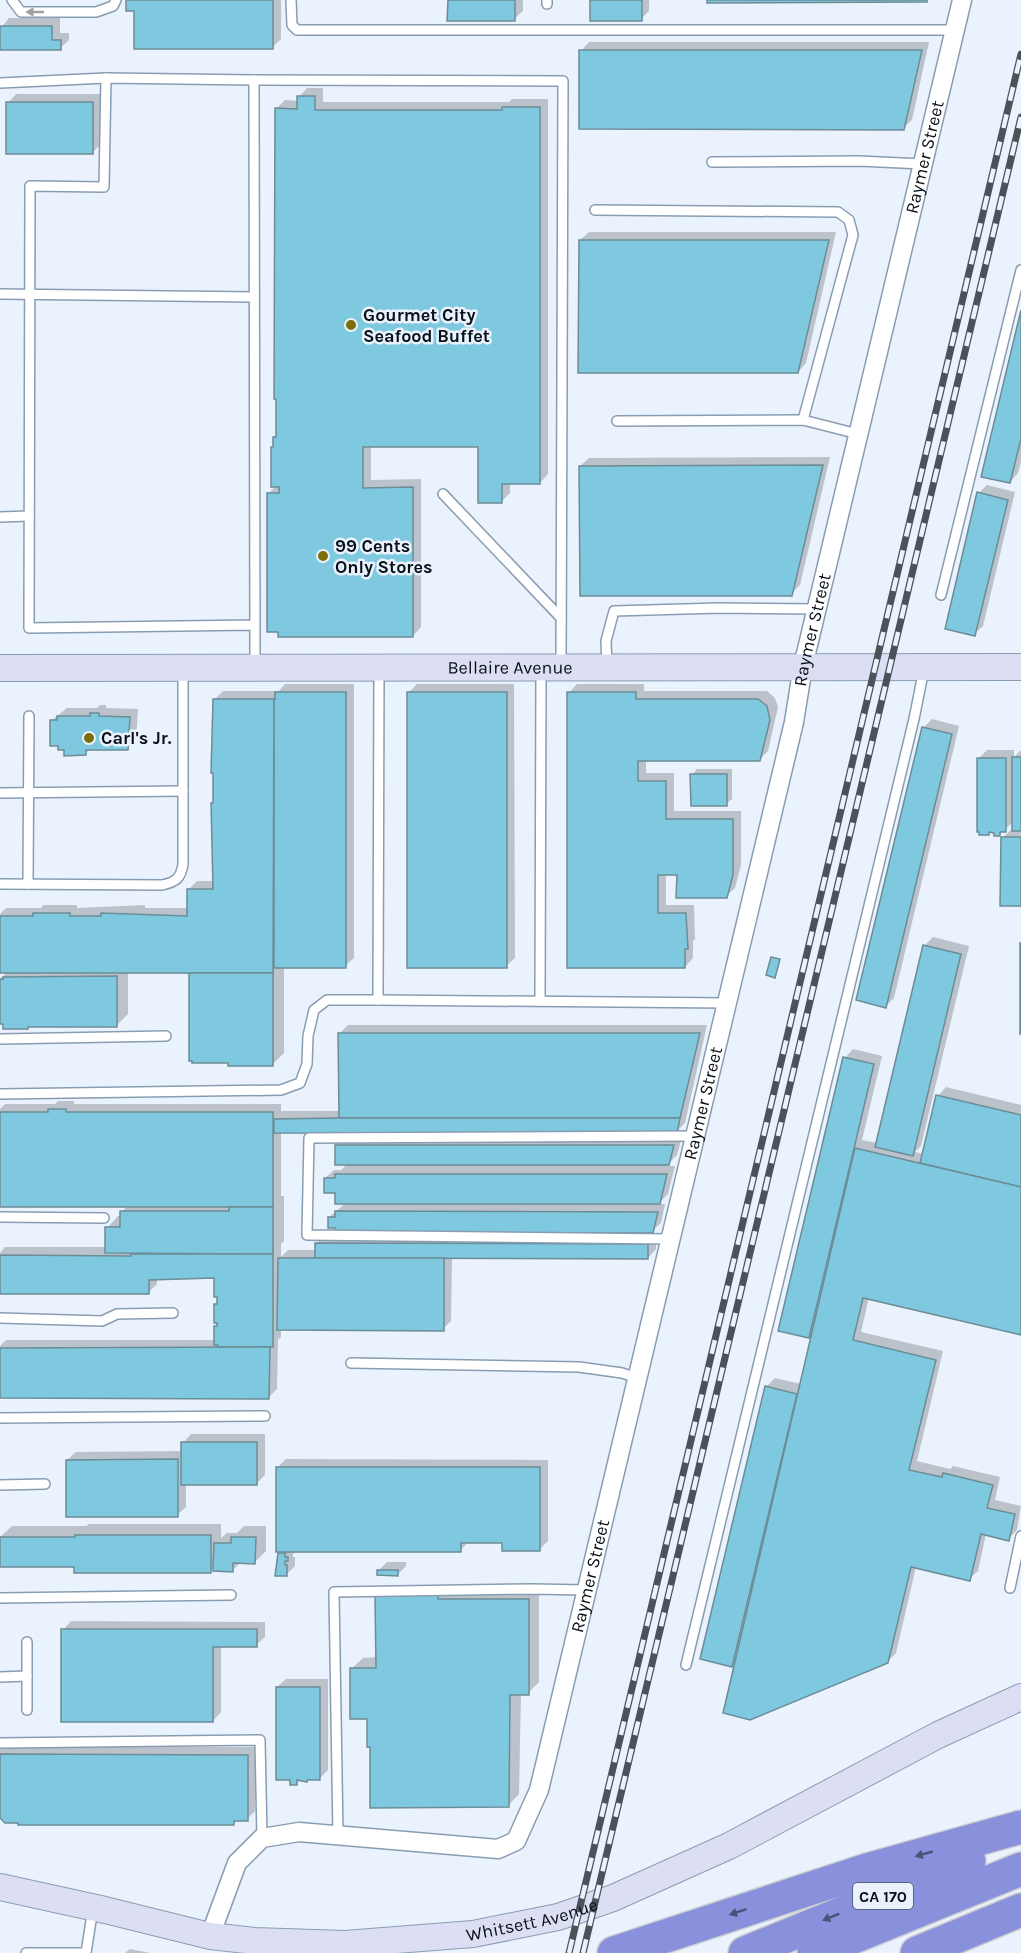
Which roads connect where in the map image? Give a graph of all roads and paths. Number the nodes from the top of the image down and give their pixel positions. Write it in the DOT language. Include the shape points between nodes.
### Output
graph roads {
  1 [pos="12,0"];
  2 [pos="116,0"];
  3 [pos="291,0"];
  4 [pos="962,0"];
  5 [pos="955,30"];
  6 [pos="106,78"];
  7 [pos="254,80"];
  8 [pos="0,83"];
  9 [pos="712,162"];
  10 [pos="923,164"];
  11 [pos="595,210"];
  12 [pos="1021,270"];
  13 [pos="0,294"];
  14 [pos="29,294"];
  15 [pos="254,297"];
  16 [pos="803,420"];
  17 [pos="617,421"];
  18 [pos="858,434"];
  19 [pos="443,494"];
  20 [pos="29,516"];
  21 [pos="0,517"];
  22 [pos="941,595"];
  23 [pos="816,609"];
  24 [pos="561,618"];
  25 [pos="255,625"];
  26 [pos="551,666"];
  27 [pos="607,666"];
  28 [pos="803,666"];
  29 [pos="924,666"];
  30 [pos="183,667"];
  31 [pos="255,667"];
  32 [pos="380,667"];
  33 [pos="1021,667"];
  34 [pos="0,668"];
  35 [pos="29,716"];
  36 [pos="183,791"];
  37 [pos="0,793"];
  38 [pos="28,793"];
  39 [pos="0,884"];
  40 [pos="28,884"];
  41 [pos="378,1000"];
  42 [pos="540,1001"];
  43 [pos="726,1003"];
  44 [pos="166,1036"];
  45 [pos="0,1040"];
  46 [pos="0,1094"];
  47 [pos="695,1136"];
  48 [pos="0,1217"];
  49 [pos="104,1218"];
  50 [pos="670,1239"];
  51 [pos="172,1313"];
  52 [pos="0,1318"];
  53 [pos="351,1363"];
  54 [pos="637,1378"];
  55 [pos="265,1416"];
  56 [pos="0,1418"];
  57 [pos="45,1484"];
  58 [pos="0,1485"];
  59 [pos="1021,1536"];
  60 [pos="1010,1588"];
  61 [pos="586,1590"];
  62 [pos="231,1595"];
  63 [pos="0,1598"];
  64 [pos="27,1642"];
  65 [pos="686,1665"];
  66 [pos="27,1676"];
  67 [pos="0,1677"];
  68 [pos="1021,1697"];
  69 [pos="27,1710"];
  70 [pos="0,1743"];
  71 [pos="1021,1827"];
  72 [pos="338,1834"];
  73 [pos="262,1838"];
  74 [pos="1021,1840"];
  75 [pos="1021,1869"];
  76 [pos="0,1887"];
  77 [pos="1021,1888"];
  78 [pos="93,1907"];
  79 [pos="1021,1910"];
  80 [pos="210,1936"];
  81 [pos="26,1953"];
  82 [pos="86,1953"];
  83 [pos="614,1953"];
  84 [pos="745,1953"];
  85 [pos="814,1953"];
  86 [pos="863,1953"];
  87 [pos="917,1953"];
  88 [pos="947,1953"];
  2 -- 1 [label="lane, one-way" via="113,6 96,12 21,12"];
  3 -- 5 [label="lane" via="291,26 297,30"];
  4 -- 5 [label="street, Raymer Street"];
  5 -- 10 [label="street, Raymer Street"];
  6 -- 7 [label="lane"];
  6 -- 8 [label="lane"];
  6 -- 14 [label="lane" via="104,187 30,186"];
  7 -- 15 [label="lane"];
  7 -- 24 [label="lane" via="563,81"];
  9 -- 10 [label="lane"];
  10 -- 18 [label="street, Raymer Street"];
  11 -- 16 [label="lane" via="838,212 849,220 853,235"];
  12 -- 22 [label="lane"];
  13 -- 14 [label="lane"];
  14 -- 15 [label="lane"];
  14 -- 20 [label="lane"];
  15 -- 25 [label="lane"];
  16 -- 17 [label="lane"];
  16 -- 18 [label="lane"];
  18 -- 23 [label="street, Raymer Street"];
  19 -- 24 [label="lane"];
  20 -- 21 [label="lane"];
  20 -- 25 [label="lane" via="29,628"];
  23 -- 27 [label="lane" via="614,611 606,641"];
  23 -- 28 [label="street, Raymer Street"];
  24 -- 26 [label="lane"];
  25 -- 31 [label="lane"];
  26 -- 27 [label="main road, Bellaire Avenue"];
  26 -- 32 [label="main road, Bellaire Avenue"];
  26 -- 42 [label="lane"];
  27 -- 28 [label="main road, Bellaire Avenue"];
  28 -- 29 [label="main road, Bellaire Avenue"];
  28 -- 43 [label="street, Raymer Street" via="794,722"];
  29 -- 33 [label="main road, Bellaire Avenue"];
  29 -- 65 [label="lane"];
  30 -- 31 [label="main road, Bellaire Avenue"];
  30 -- 34 [label="main road, Bellaire Avenue"];
  30 -- 36 [label="lane"];
  31 -- 32 [label="main road, Bellaire Avenue"];
  32 -- 41 [label="lane"];
  35 -- 38 [label="lane"];
  36 -- 38 [label="lane"];
  36 -- 40 [label="lane" via="183,864 181,876 175,882"];
  37 -- 38 [label="lane"];
  38 -- 40 [label="lane"];
  39 -- 40 [label="lane"];
  41 -- 42 [label="lane"];
  41 -- 46 [label="lane" via="327,1000 314,1010 307,1064 300,1083 281,1090"];
  42 -- 43 [label="lane"];
  43 -- 47 [label="street, Raymer Street"];
  44 -- 45 [label="lane"];
  47 -- 50 [label="street, Raymer Street"];
  47 -- 50 [label="lane" via="309,1138 306,1235"];
  48 -- 49 [label="lane"];
  50 -- 54 [label="street, Raymer Street"];
  51 -- 52 [label="lane" via="117,1314 102,1321"];
  53 -- 54 [label="lane" via="579,1367"];
  54 -- 61 [label="street, Raymer Street"];
  55 -- 56 [label="lane"];
  57 -- 58 [label="lane"];
  59 -- 60 [label="lane"];
  61 -- 72 [label="street, Raymer Street" via="539,1790 516,1841 498,1849"];
  61 -- 72 [label="lane" via="334,1592"];
  62 -- 63 [label="lane"];
  64 -- 66 [label="lane"];
  66 -- 67 [label="lane"];
  66 -- 69 [label="lane"];
  68 -- 80 [label="main road, Whitsett Avenue" via="938,1735 729,1846 613,1898 558,1917 473,1934 345,1944"];
  70 -- 73 [label="lane" via="261,1740"];
  71 -- 83 [label="highway, one-way" via="867,1870"];
  72 -- 73 [label="street, Raymer Street" via="299,1832"];
  73 -- 80 [label="street" via="237,1863"];
  74 -- 84 [label="highway, CA 170, one-way"];
  75 -- 85 [label="highway"];
  76 -- 78 [label="main road, Whitsett Avenue"];
  77 -- 86 [label="highway"];
  78 -- 80 [label="main road, Whitsett Avenue"];
  78 -- 82 [label="lane"];
  79 -- 87 [label="highway"];
  79 -- 88 [label="highway"];
  81 -- 82 [label="lane"];
}
